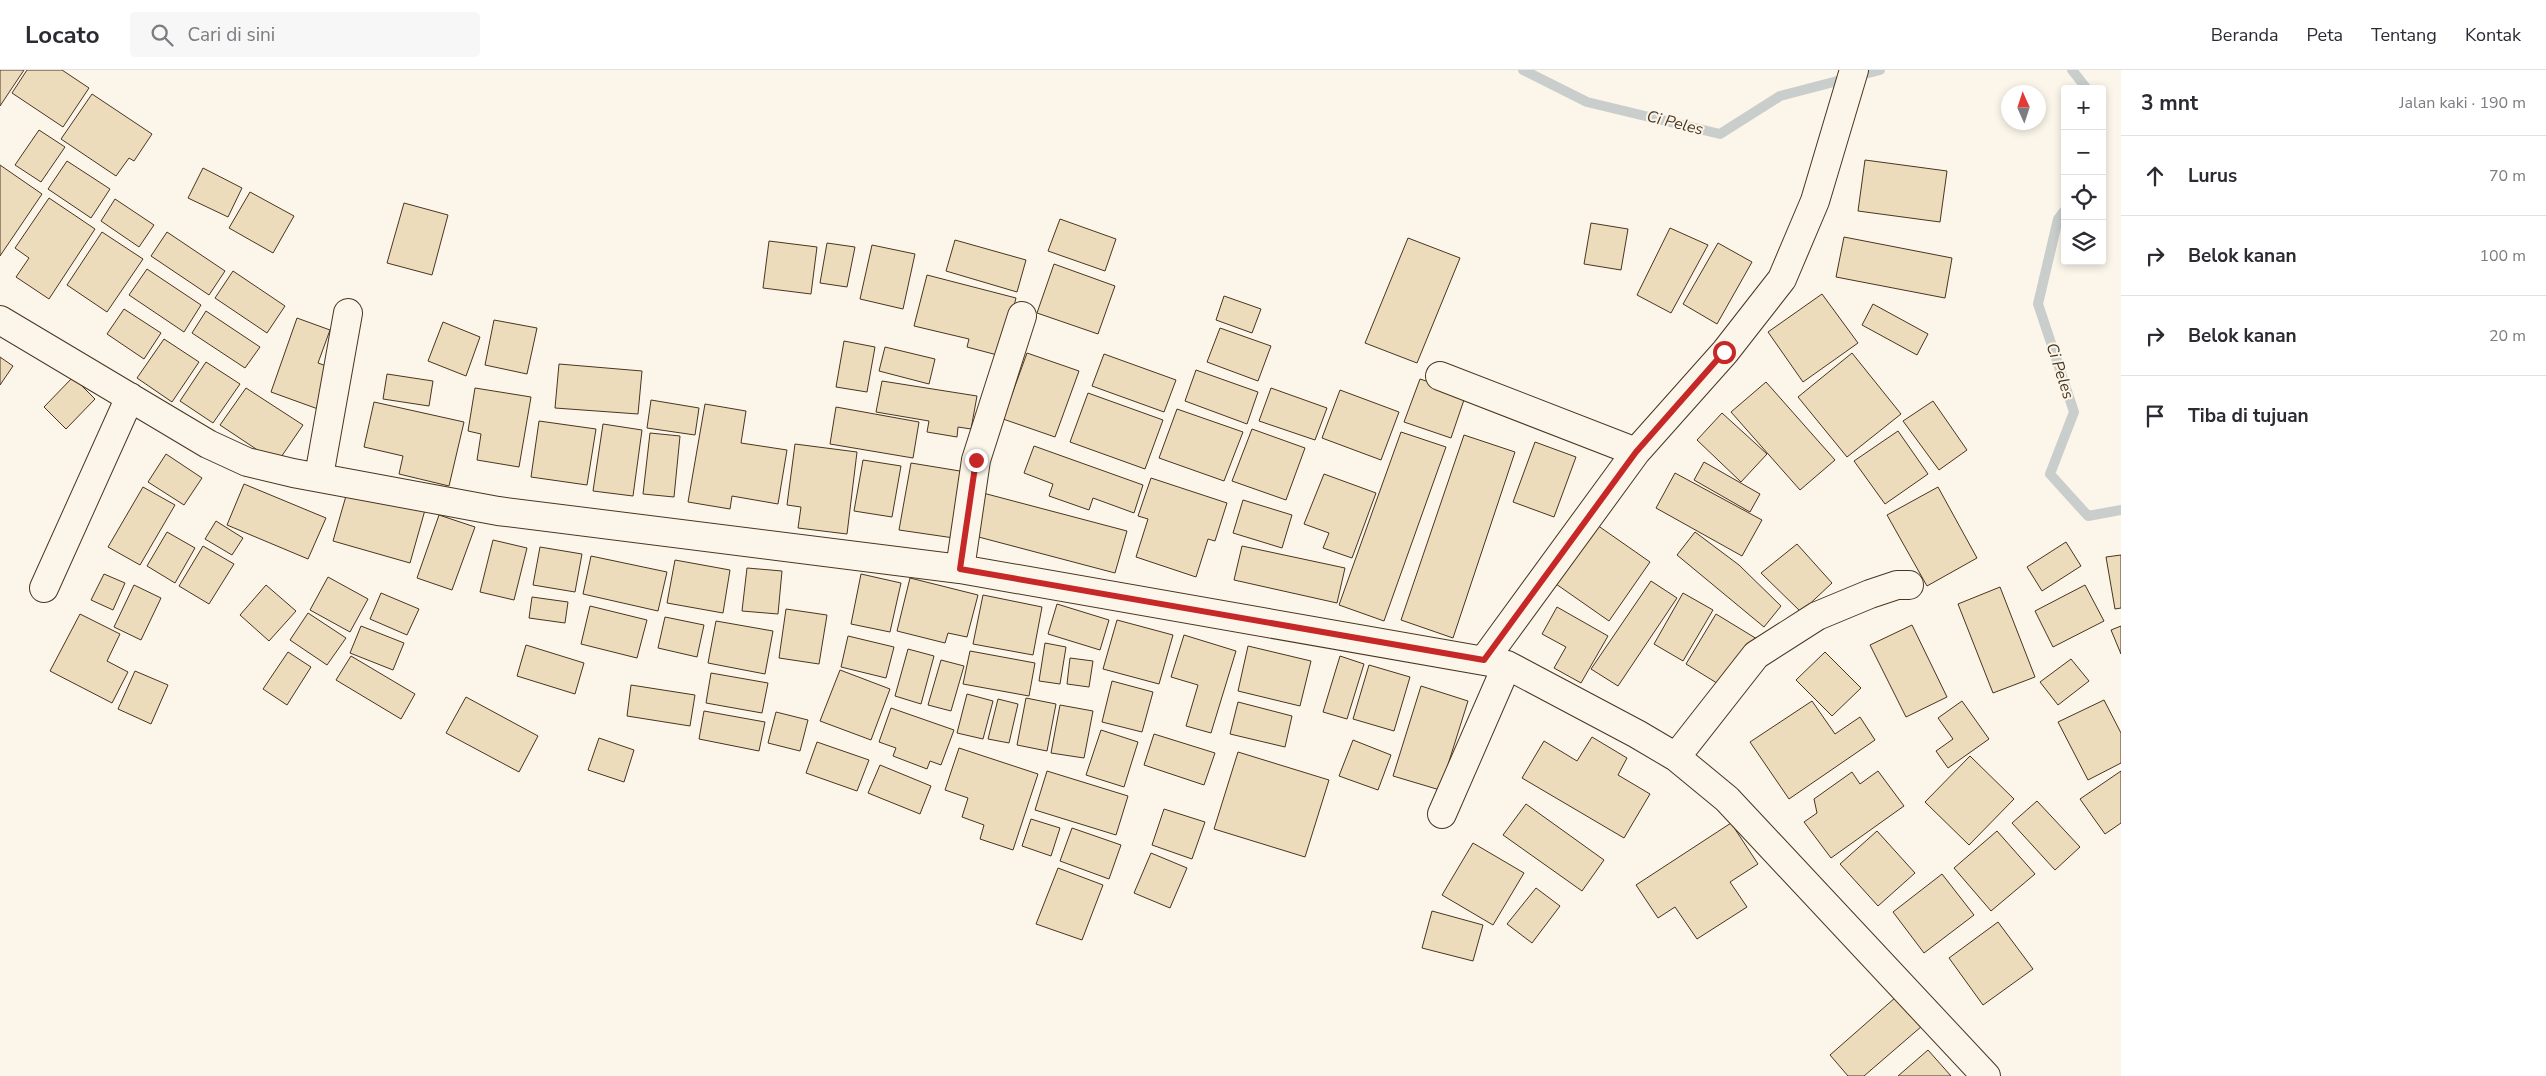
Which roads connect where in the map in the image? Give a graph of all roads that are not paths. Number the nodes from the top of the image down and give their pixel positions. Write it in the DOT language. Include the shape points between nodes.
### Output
graph roads {
  1 [pos="1854,70"];
  2 [pos="348,313"];
  3 [pos="1022,316"];
  4 [pos="0,320"];
  5 [pos="1440,376"];
  6 [pos="130,397"];
  7 [pos="1636,452"];
  8 [pos="319,476"];
  9 [pos="960,569"];
  10 [pos="1908,585"];
  11 [pos="44,588"];
  12 [pos="1495,663"];
  13 [pos="1676,757"];
  14 [pos="1442,814"];
  15 [pos="1986,1076"];
  1 -- 7 [label="street" via="1815,201 1782,279 1724,352"];
  2 -- 8 [label="street"];
  3 -- 9 [label="street" via="976,460"];
  4 -- 6 [label="street"];
  5 -- 7 [label="street"];
  6 -- 8 [label="street" via="208,444 247,462"];
  6 -- 11 [label="street"];
  7 -- 12 [label="street"];
  8 -- 9 [label="street" via="498,511"];
  9 -- 12 [label="street"];
  10 -- 13 [label="street" via="1897,585 1870,594 1817,616 1756,655"];
  12 -- 13 [label="street" via="1598,712"];
  12 -- 14 [label="street"];
  13 -- 15 [label="street" via="1727,798"];
}
